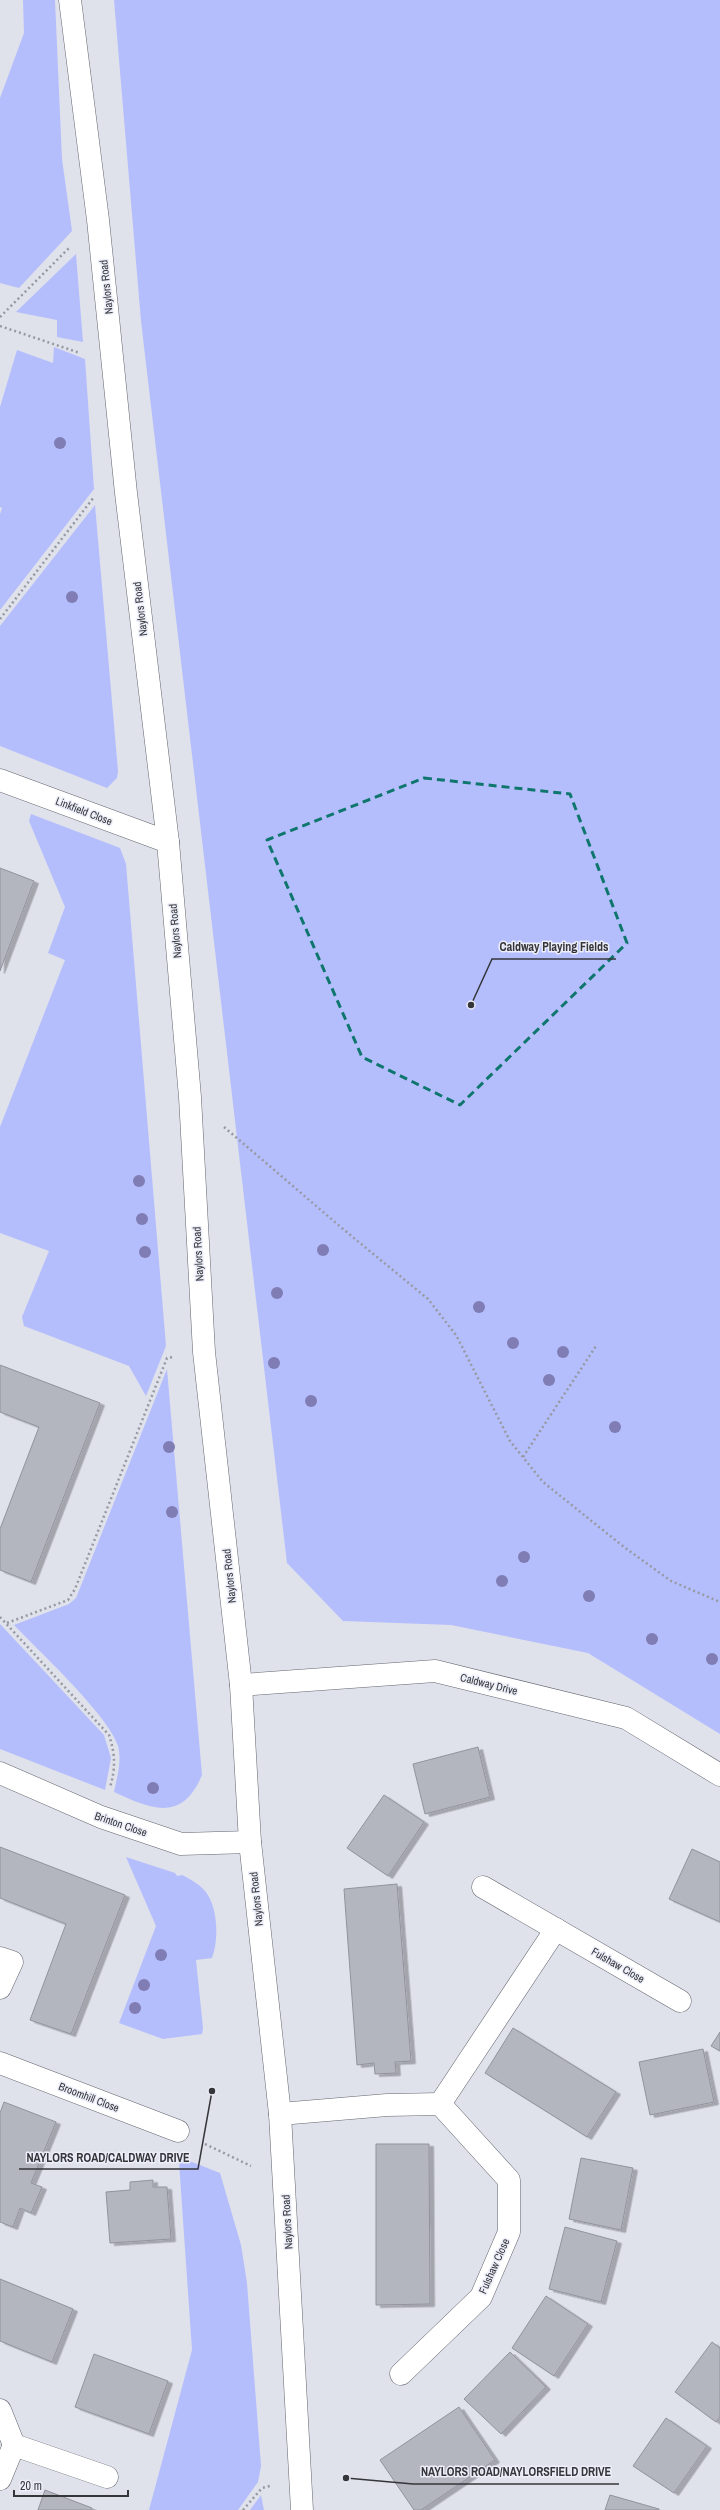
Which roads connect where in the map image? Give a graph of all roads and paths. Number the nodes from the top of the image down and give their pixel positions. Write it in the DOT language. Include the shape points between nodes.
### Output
graph roads {
  1 [pos="70,0"];
  2 [pos="98,220"];
  3 [pos="0,317"];
  4 [pos="0,326"];
  5 [pos="114,365"];
  6 [pos="126,493"];
  7 [pos="0,618"];
  8 [pos="0,780"];
  9 [pos="168,842"];
  10 [pos="190,1098"];
  11 [pos="596,1346"];
  12 [pos="204,1352"];
  13 [pos="523,1457"];
  14 [pos="720,1602"];
  15 [pos="0,1617"];
  16 [pos="7,1623"];
  17 [pos="241,1685"];
  18 [pos="0,1773"];
  19 [pos="720,1775"];
  20 [pos="101,1817"];
  21 [pos="250,1842"];
  22 [pos="482,1887"];
  23 [pos="556,1930"];
  24 [pos="0,1958"];
  25 [pos="0,1988"];
  26 [pos="680,2001"];
  27 [pos="0,2063"];
  28 [pos="440,2104"];
  29 [pos="280,2114"];
  30 [pos="178,2131"];
  31 [pos="286,2182"];
  32 [pos="400,2374"];
  33 [pos="0,2410"];
  34 [pos="14,2445"];
  35 [pos="107,2477"];
  36 [pos="0,2480"];
  37 [pos="302,2510"];
  1 -- 2 [label="street, Naylors Road"];
  2 -- 3 [label="path"];
  2 -- 5 [label="street, Naylors Road"];
  4 -- 5 [label="path"];
  5 -- 6 [label="street, Naylors Road"];
  6 -- 7 [label="path" via="95,496"];
  6 -- 9 [label="street, Naylors Road"];
  8 -- 9 [label="street, Linkfield Close"];
  9 -- 10 [label="street, Naylors Road"];
  10 -- 12 [label="street, Naylors Road"];
  10 -- 13 [label="path" via="428,1299 456,1335 510,1441"];
  11 -- 13 [label="path"];
  12 -- 16 [label="path" via="167,1358 75,1589 68,1600"];
  12 -- 17 [label="street, Naylors Road"];
  13 -- 14 [label="path" via="542,1482 624,1547 671,1581"];
  15 -- 16 [label="path"];
  16 -- 20 [label="path" via="109,1735 115,1756 115,1767"];
  17 -- 19 [label="street, Caldway Drive" via="435,1671 626,1718"];
  17 -- 21 [label="street, Naylors Road"];
  18 -- 20 [label="street, Brinton Close"];
  20 -- 21 [label="street, Brinton Close" via="181,1844"];
  21 -- 29 [label="street, Naylors Road"];
  22 -- 23 [label="street, Fulshaw Close"];
  23 -- 26 [label="street, Fulshaw Close"];
  23 -- 28 [label="street"];
  24 -- 25 [label="street" via="12,1962"];
  27 -- 30 [label="street, Broomhill Close"];
  28 -- 29 [label="street" via="387,2105"];
  28 -- 32 [label="street, Fulshaw Close" via="509,2180 509,2232 481,2297"];
  29 -- 31 [label="street, Naylors Road"];
  30 -- 31 [label="path"];
  31 -- 37 [label="street, Naylors Road"];
  33 -- 34 [label="street"];
  34 -- 35 [label="street"];
  34 -- 36 [label="street"];
}
